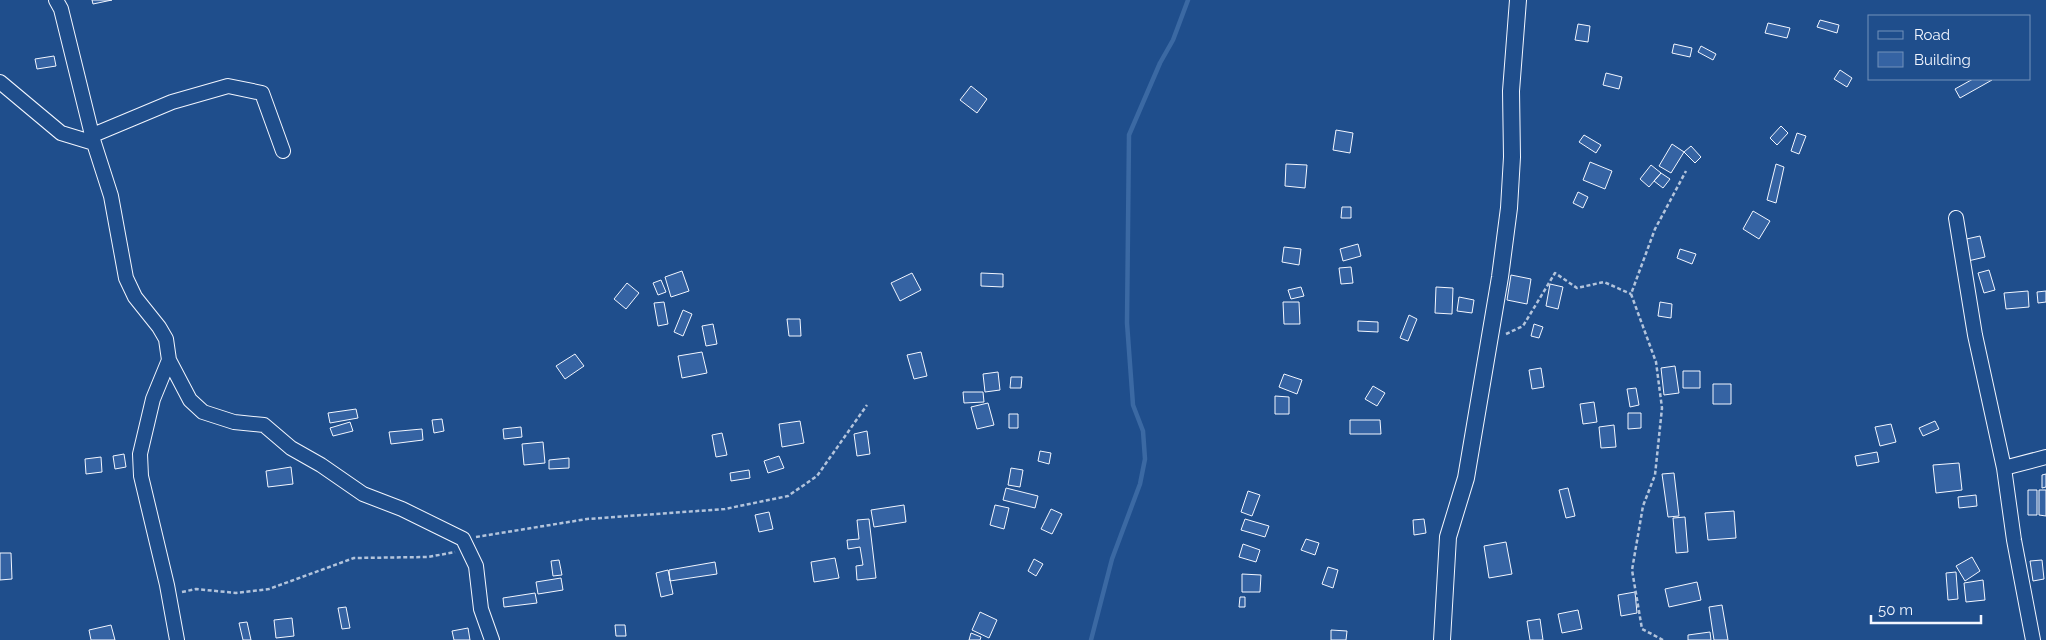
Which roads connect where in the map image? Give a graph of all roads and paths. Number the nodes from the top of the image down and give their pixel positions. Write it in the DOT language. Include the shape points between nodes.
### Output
graph roads {
  1 [pos="56,0"];
  2 [pos="1518,0"];
  3 [pos="0,82"];
  4 [pos="94,139"];
  5 [pos="283,150"];
  6 [pos="1686,171"];
  7 [pos="1956,218"];
  8 [pos="1631,294"];
  9 [pos="1489,342"];
  10 [pos="169,360"];
  11 [pos="867,405"];
  12 [pos="2046,457"];
  13 [pos="2004,468"];
  14 [pos="466,545"];
  15 [pos="169,596"];
  16 [pos="177,640"];
  17 [pos="492,640"];
  18 [pos="1442,640"];
  19 [pos="1662,640"];
  20 [pos="2033,640"];
  1 -- 4 [label="street"];
  2 -- 9 [label="street" via="1511,91 1509,208"];
  3 -- 4 [label="street" via="61,133"];
  4 -- 5 [label="street" via="172,102 228,86 262,93"];
  4 -- 10 [label="street" via="111,196 126,278 135,297 163,333"];
  6 -- 8 [label="path" via="1655,228"];
  7 -- 13 [label="street" via="1975,336"];
  8 -- 9 [label="path" via="1604,282 1577,288 1555,273 1523,326"];
  8 -- 19 [label="path" via="1656,362 1662,408 1655,475 1643,506 1632,570 1642,628"];
  9 -- 18 [label="street" via="1466,478 1448,537"];
  10 -- 14 [label="street" via="190,400 203,412 234,422 264,425 291,448 363,494 402,508"];
  10 -- 15 [label="street" via="154,399 140,454 140,476"];
  11 -- 14 [label="path" via="817,476 788,496 725,508 587,519"];
  12 -- 13 [label="street"];
  13 -- 20 [label="street"];
  14 -- 15 [label="path" via="428,557 354,558 269,589 236,594 196,589"];
  14 -- 17 [label="street" via="476,566 481,608"];
  15 -- 16 [label="street"];
}
